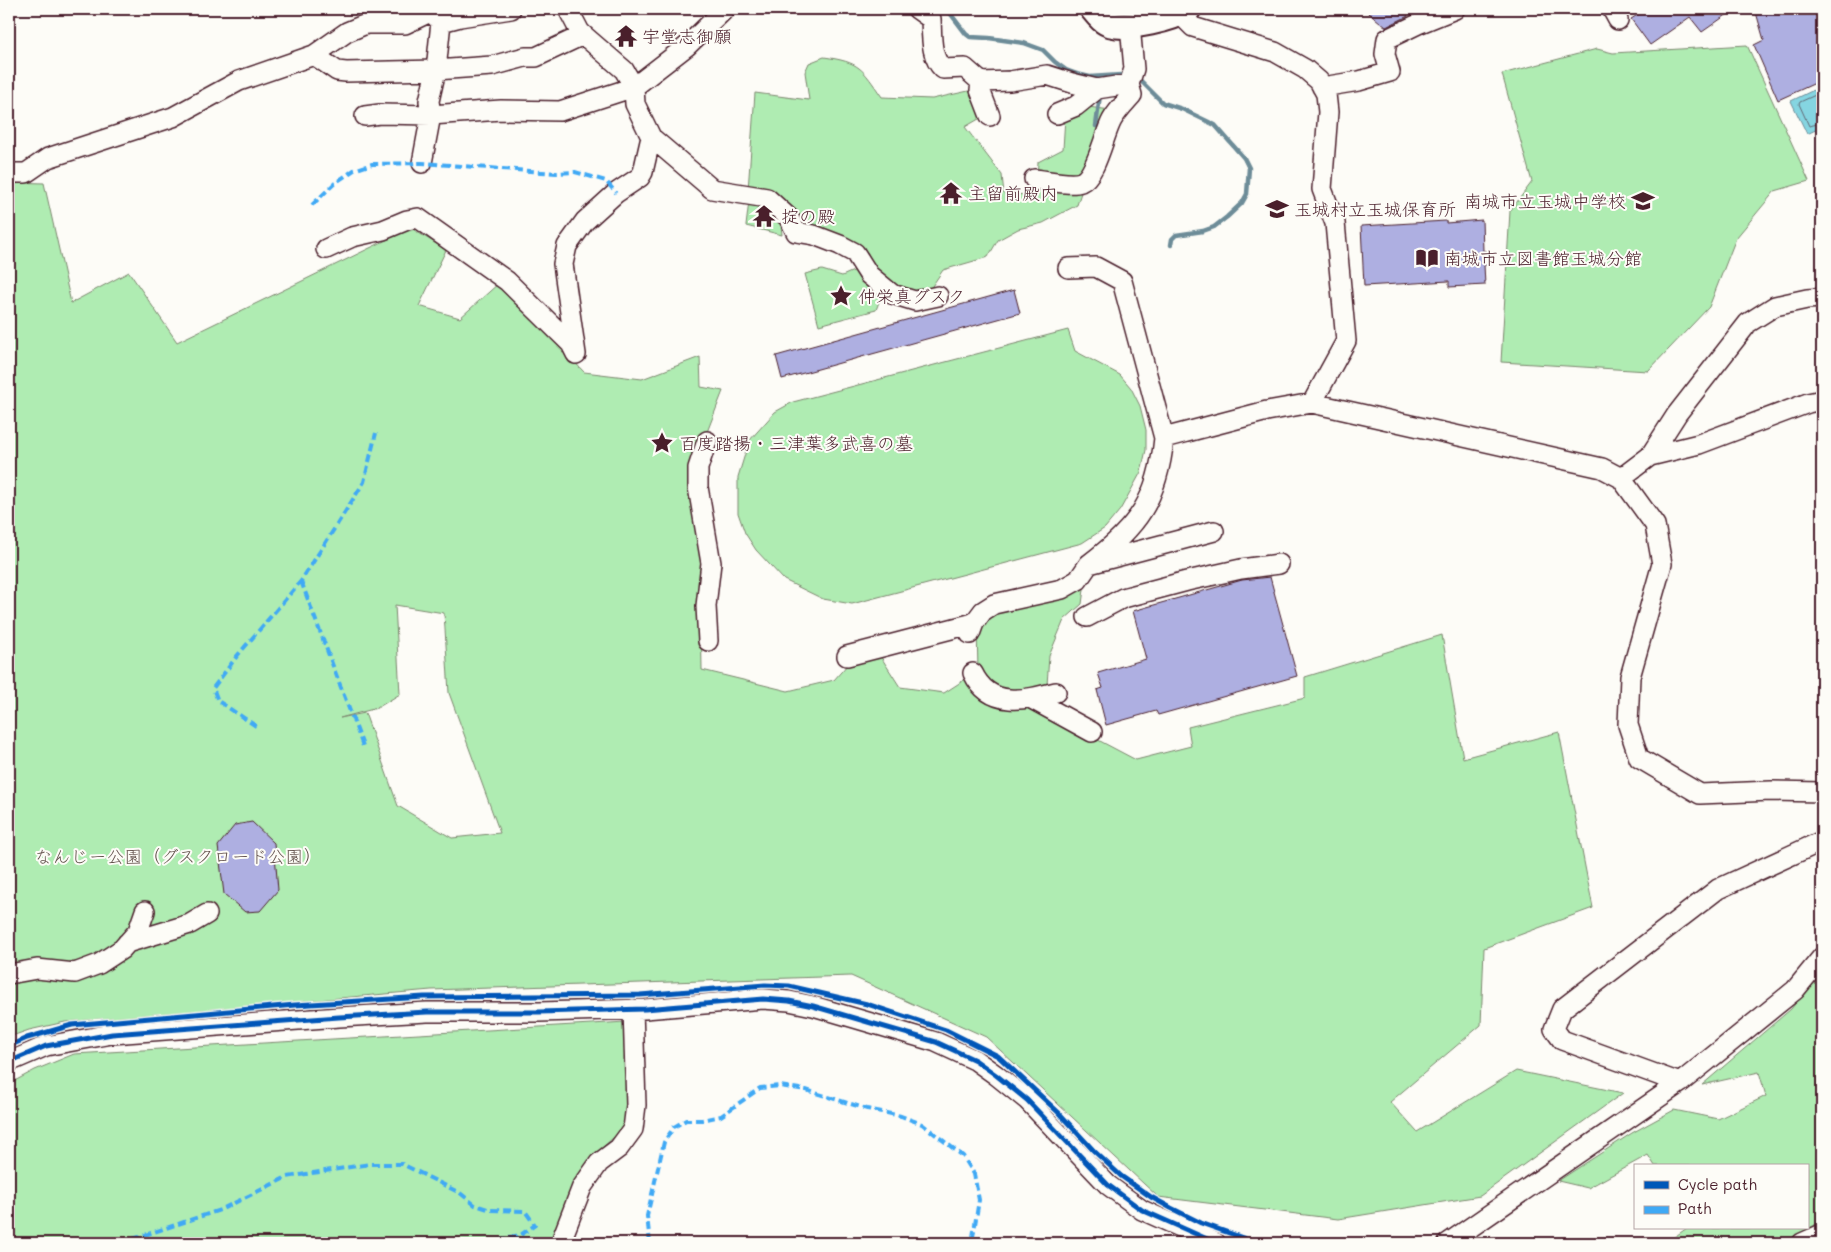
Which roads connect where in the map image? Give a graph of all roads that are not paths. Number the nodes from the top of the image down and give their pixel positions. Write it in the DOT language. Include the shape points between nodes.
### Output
graph roads {
  1 [pos="511,9"];
  2 [pos="568,9"];
  3 [pos="725,9"];
  4 [pos="917,9"];
  5 [pos="1093,9"];
  6 [pos="1455,9"];
  7 [pos="1184,11"];
  8 [pos="433,13"];
  9 [pos="1130,25"];
  10 [pos="583,35"];
  11 [pos="314,55"];
  12 [pos="436,70"];
  13 [pos="1131,78"];
  14 [pos="981,82"];
  15 [pos="634,87"];
  16 [pos="1322,87"];
  17 [pos="1097,89"];
  18 [pos="431,114"];
  19 [pos="1057,114"];
  20 [pos="365,116"];
  21 [pos="990,116"];
  22 [pos="651,137"];
  23 [pos="422,163"];
  24 [pos="9,173"];
  25 [pos="1034,179"];
  26 [pos="326,249"];
  27 [pos="1068,268"];
  28 [pos="938,296"];
  29 [pos="1822,298"];
  30 [pos="1822,400"];
  31 [pos="1312,403"];
  32 [pos="1164,438"];
  33 [pos="706,440"];
  34 [pos="1650,456"];
  35 [pos="1620,478"];
  36 [pos="1214,531"];
  37 [pos="1089,564"];
  38 [pos="1279,564"];
  39 [pos="1087,617"];
  40 [pos="708,640"];
  41 [pos="847,656"];
  42 [pos="973,674"];
  43 [pos="1056,692"];
  44 [pos="1030,698"];
  45 [pos="1092,732"];
  46 [pos="1822,792"];
  47 [pos="1822,841"];
  48 [pos="145,911"];
  49 [pos="207,914"];
  50 [pos="127,943"];
  51 [pos="1822,957"];
  52 [pos="9,974"];
  53 [pos="632,1009"];
  54 [pos="9,1062"];
  55 [pos="1680,1084"];
  56 [pos="562,1243"];
  57 [pos="1216,1243"];
  58 [pos="1448,1243"];
  1 -- 8 [label="street" via="460,17"];
  2 -- 10 [label="street"];
  3 -- 15 [label="street" via="687,46"];
  4 -- 14 [label="street" via="931,19 937,64 943,69 964,68"];
  5 -- 9 [label="main road" via="1109,23"];
  6 -- 16 [label="street" via="1388,39 1385,54 1390,72"];
  7 -- 9 [label="main road"];
  7 -- 16 [label="street" via="1193,27 1275,52 1305,69"];
  8 -- 11 [label="street" via="405,24 366,24 347,32"];
  8 -- 12 [label="street"];
  9 -- 13 [label="street"];
  10 -- 12 [label="street" via="536,57 492,66"];
  10 -- 15 [label="street" via="624,70"];
  11 -- 12 [label="street" via="337,71"];
  11 -- 24 [label="street" via="239,81 173,116 48,158 26,173"];
  12 -- 18 [label="street" via="429,101"];
  13 -- 17 [label="street"];
  13 -- 25 [label="street" via="1132,95 1113,118 1093,170 1082,182"];
  14 -- 17 [label="street" via="1047,75"];
  14 -- 21 [label="street" via="980,90"];
  15 -- 18 [label="street" via="560,111"];
  15 -- 22 [label="street" via="635,104"];
  16 -- 31 [label="street" via="1328,112 1322,189 1335,223 1346,341"];
  17 -- 19 [label="street" via="1076,106"];
  18 -- 20 [label="street"];
  18 -- 23 [label="street"];
  22 -- 26 [label="street" via="640,176 585,221 567,246 563,264 576,354 571,344 507,281 418,218 352,237"];
  22 -- 28 [label="street" via="712,190 767,198 789,218 796,232 814,235 855,253 869,275 892,294 915,301"];
  27 -- 32 [label="street" via="1096,267 1122,281"];
  29 -- 34 [label="street" via="1775,306 1748,323 1677,414"];
  30 -- 34 [label="street" via="1699,444"];
  31 -- 32 [label="street" via="1267,411"];
  31 -- 35 [label="street" via="1602,468"];
  32 -- 37 [label="street" via="1162,464 1154,491 1141,515"];
  33 -- 40 [label="street" via="698,468 698,487 710,563 706,606"];
  34 -- 35 [label="street"];
  35 -- 46 [label="street" via="1655,524 1662,564 1630,677 1628,725 1639,758 1700,794"];
  36 -- 37 [label="street"];
  37 -- 41 [label="street" via="1078,580 1062,589 994,604 983,611 972,628"];
  38 -- 39 [label="street" via="1188,580 1123,598"];
  42 -- 44 [label="street" via="990,694 1006,700"];
  43 -- 44 [label="street"];
  44 -- 45 [label="street"];
  47 -- 55 [label="street" via="1718,889 1562,1009 1554,1029 1562,1040"];
  48 -- 50 [label="street" via="138,931"];
  49 -- 50 [label="street" via="190,924"];
  50 -- 52 [label="street" via="99,964 75,972 37,969"];
  51 -- 55 [label="street" via="1796,990"];
  53 -- 54 [label="street" via="426,1012 112,1034 46,1046"];
  53 -- 56 [label="street" via="636,1105 633,1129 618,1148 599,1163 582,1187"];
  53 -- 57 [label="street" via="763,999 789,1001 936,1042 975,1060 1027,1100 1108,1185 1142,1210"];
  55 -- 58 [label="street"];
}
